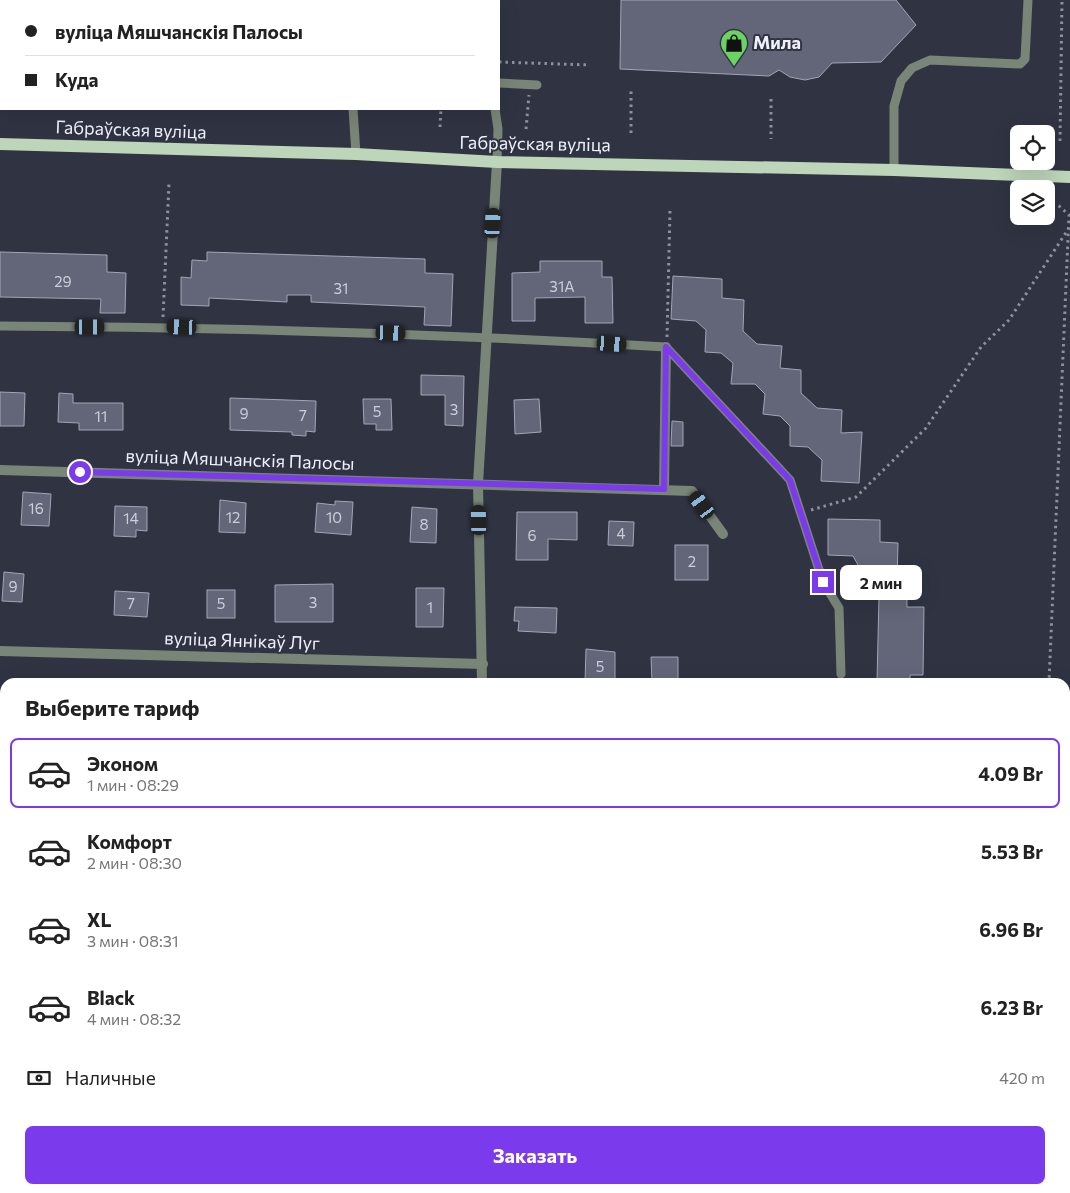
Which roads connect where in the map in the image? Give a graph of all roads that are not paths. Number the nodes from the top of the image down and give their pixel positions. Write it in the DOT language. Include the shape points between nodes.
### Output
graph roads {
  1 [pos="1028,0"];
  2 [pos="500,83"];
  3 [pos="533,85"];
  4 [pos="354,110"];
  5 [pos="495,110"];
  6 [pos="0,144"];
  7 [pos="356,154"];
  8 [pos="497,162"];
  9 [pos="894,170"];
  10 [pos="1070,177"];
  11 [pos="0,326"];
  12 [pos="486,336"];
  13 [pos="666,347"];
  14 [pos="0,470"];
  15 [pos="478,484"];
  16 [pos="664,489"];
  17 [pos="723,534"];
  18 [pos="0,651"];
  19 [pos="483,664"];
  20 [pos="841,674"];
  21 [pos="482,678"];
  1 -- 9 [label="lane" via="1025,59 1020,64 930,60 912,68 900,81 894,106"];
  2 -- 3 [label="lane"];
  4 -- 7 [label="lane"];
  5 -- 8 [label="lane"];
  6 -- 7 [label="main road, Габраўская вуліца"];
  7 -- 8 [label="main road, Габраўская вуліца"];
  8 -- 9 [label="main road, Габраўская вуліца"];
  8 -- 12 [label="street"];
  9 -- 10 [label="main road, Габраўская вуліца"];
  11 -- 12 [label="lane"];
  12 -- 13 [label="lane"];
  12 -- 15 [label="street"];
  13 -- 16 [label="street"];
  13 -- 20 [label="lane" via="790,480 823,582 839,608"];
  14 -- 15 [label="street, вуліца Мяшчанскія Палосы"];
  15 -- 16 [label="street, вуліца Мяшчанскія Палосы"];
  15 -- 19 [label="street"];
  16 -- 17 [label="street, вуліца Мяшчанскія Палосы" via="692,491"];
  18 -- 19 [label="street, вуліца Яннікаў Луг"];
  19 -- 21 [label="street"];
}
